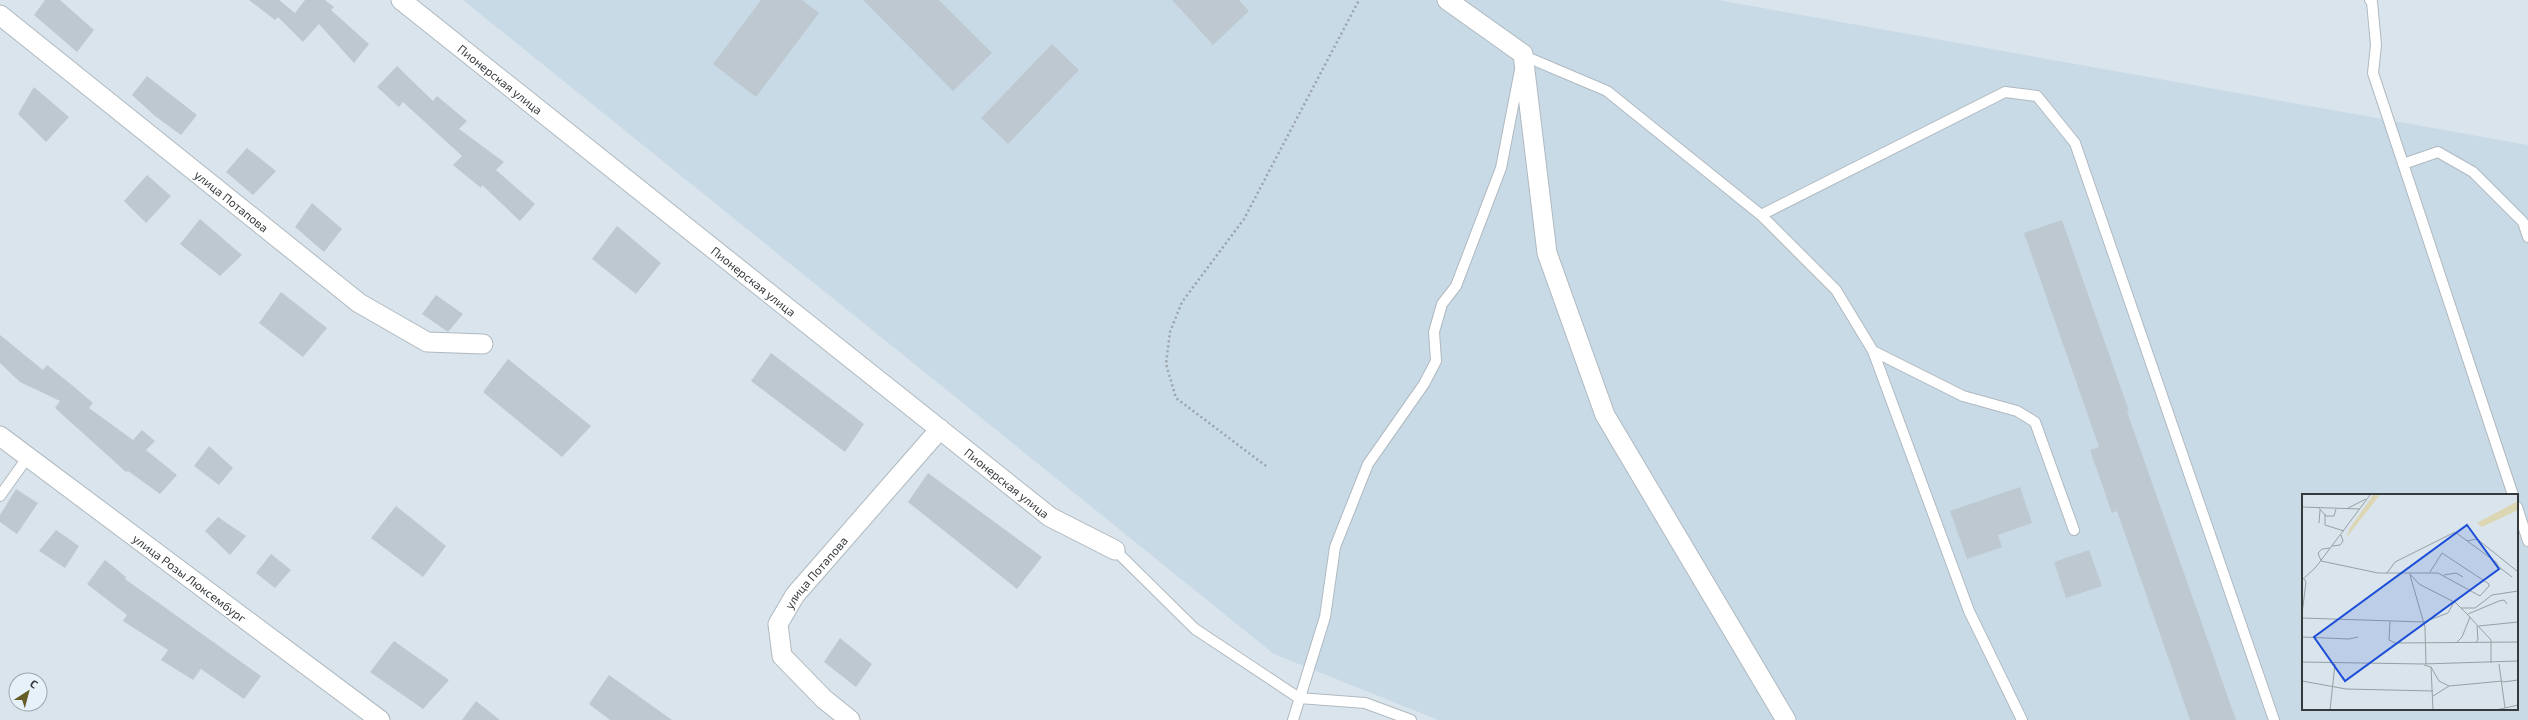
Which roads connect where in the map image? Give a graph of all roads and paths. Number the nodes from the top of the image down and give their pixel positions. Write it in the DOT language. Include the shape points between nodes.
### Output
graph roads {
  1 [pos="400,0"];
  2 [pos="1359,0"];
  3 [pos="1448,0"];
  4 [pos="2370,0"];
  5 [pos="0,15"];
  6 [pos="1523,54"];
  7 [pos="2403,164"];
  8 [pos="1761,215"];
  9 [pos="2528,237"];
  10 [pos="483,344"];
  11 [pos="1873,351"];
  12 [pos="940,429"];
  13 [pos="0,436"];
  14 [pos="27,458"];
  15 [pos="1266,466"];
  16 [pos="2513,494"];
  17 [pos="0,496"];
  18 [pos="2518,510"];
  19 [pos="2074,530"];
  20 [pos="2528,541"];
  21 [pos="1115,550"];
  22 [pos="1300,698"];
  23 [pos="380,720"];
  24 [pos="850,720"];
  25 [pos="1293,720"];
  26 [pos="1411,720"];
  27 [pos="1785,720"];
  28 [pos="2022,720"];
  29 [pos="2274,720"];
  1 -- 12 [label="street, Пионерская улица"];
  2 -- 15 [label="path" via="1244,218 1182,302 1170,332 1166,364 1176,398"];
  3 -- 6 [label="street"];
  4 -- 7 [label="lane" via="2376,45 2373,73"];
  5 -- 10 [label="street, улица Потапова" via="359,302 427,342"];
  6 -- 8 [label="lane" via="1607,92"];
  6 -- 22 [label="lane" via="1501,168 1456,286 1442,304 1434,332 1436,361 1424,384 1368,464 1335,547 1325,617"];
  6 -- 27 [label="street" via="1547,253 1605,415"];
  7 -- 9 [label="lane" via="2438,152 2473,172 2522,222"];
  7 -- 16 [label="lane"];
  8 -- 11 [label="lane" via="1836,290"];
  8 -- 29 [label="lane" via="2005,92 2037,96 2075,143"];
  11 -- 19 [label="lane" via="1963,396 2017,412 2035,422"];
  11 -- 28 [label="lane" via="1969,611"];
  12 -- 21 [label="street, Пионерская улица" via="1050,517"];
  12 -- 24 [label="street, улица Потапова" via="795,595 778,624 782,656 824,699"];
  13 -- 14 [label="street, улица Розы Люксембург"];
  14 -- 17 [label="lane"];
  14 -- 23 [label="street, улица Розы Люксембург"];
  18 -- 20 [label="lane"];
  21 -- 22 [label="lane" via="1195,629"];
  22 -- 25 [label="lane"];
  22 -- 26 [label="lane" via="1365,703"];
}
